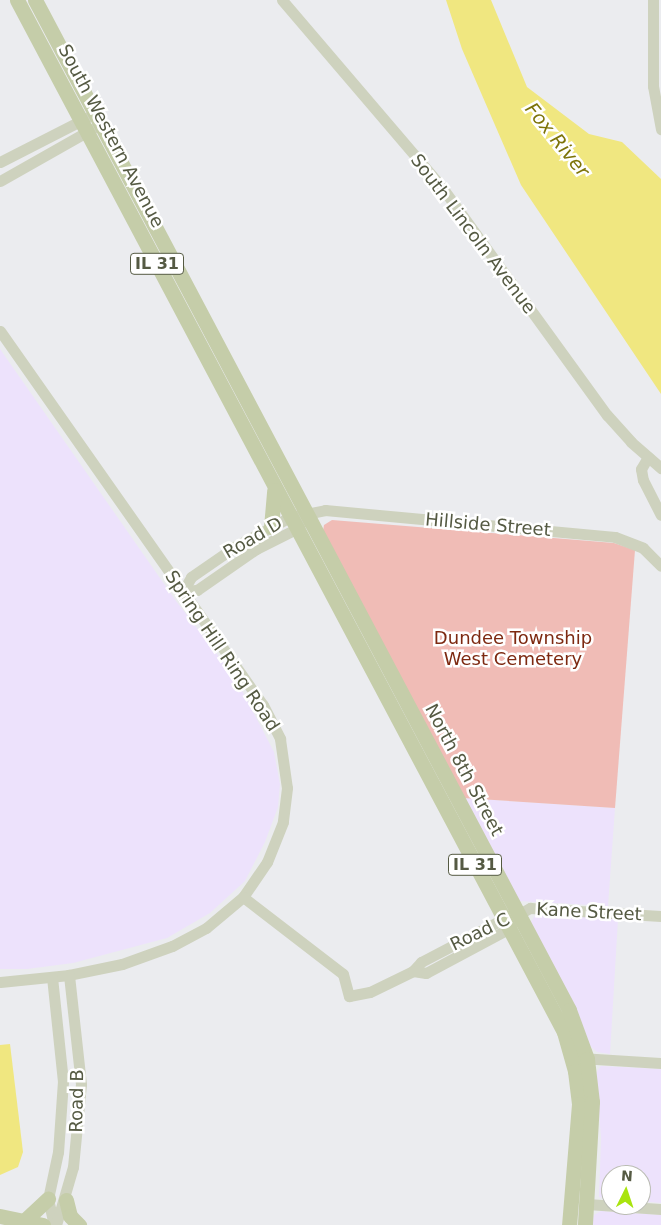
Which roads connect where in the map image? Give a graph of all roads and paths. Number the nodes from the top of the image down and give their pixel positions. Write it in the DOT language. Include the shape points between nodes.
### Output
graph roads {
  1 [pos="17,0"];
  2 [pos="35,0"];
  3 [pos="282,0"];
  4 [pos="653,0"];
  5 [pos="100,117"];
  6 [pos="82,118"];
  7 [pos="661,129"];
  8 [pos="90,132"];
  9 [pos="0,162"];
  10 [pos="0,180"];
  11 [pos="0,331"];
  12 [pos="648,457"];
  13 [pos="661,468"];
  14 [pos="273,486"];
  15 [pos="307,515"];
  16 [pos="661,515"];
  17 [pos="293,523"];
  18 [pos="271,527"];
  19 [pos="661,566"];
  20 [pos="183,591"];
  21 [pos="440,764"];
  22 [pos="426,772"];
  23 [pos="243,896"];
  24 [pos="519,914"];
  25 [pos="661,916"];
  26 [pos="505,923"];
  27 [pos="69,975"];
  28 [pos="52,977"];
  29 [pos="0,982"];
  30 [pos="579,1058"];
  31 [pos="661,1063"];
  32 [pos="48,1199"];
  33 [pos="66,1200"];
  34 [pos="587,1204"];
  35 [pos="661,1209"];
  36 [pos="0,1216"];
  37 [pos="24,1221"];
  38 [pos="43,1225"];
  39 [pos="55,1225"];
  40 [pos="79,1225"];
  41 [pos="569,1225"];
  42 [pos="586,1225"];
  1 -- 6 [label="main road, South Western Avenue / IL 31"];
  2 -- 5 [label="main road, South Western Avenue"];
  3 -- 12 [label="street, South Lincoln Avenue" via="440,186 607,415"];
  4 -- 7 [label="street" via="654,95"];
  5 -- 6 [label="street"];
  5 -- 8 [label="street"];
  5 -- 15 [label="main road, South Western Avenue"];
  6 -- 8 [label="main road, South Western Avenue / IL 31"];
  6 -- 9 [label="street"];
  8 -- 10 [label="street"];
  8 -- 14 [label="main road, South Western Avenue / IL 31"];
  11 -- 20 [label="street, Spring Hill Ring Road"];
  12 -- 13 [label="street, South Lincoln Avenue"];
  12 -- 16 [label="street" via="642,469 643,480"];
  14 -- 17 [label="main road, South Western Avenue / IL 31"];
  14 -- 18 [label="main road" via="275,504"];
  15 -- 17 [label="street, Road D"];
  15 -- 19 [label="street, Hillside Street" via="325,510 615,537 642,548"];
  15 -- 21 [label="main road, North 8th Street"];
  17 -- 18 [label="street, Road D"];
  17 -- 20 [label="street, Road D" via="197,590"];
  17 -- 22 [label="main road, North 8th Street / IL 31"];
  18 -- 20 [label="street, Road D" via="190,577"];
  20 -- 23 [label="street, Spring Hill Ring Road" via="270,718 286,763 287,799 280,830 267,862"];
  21 -- 22 [label="main road"];
  21 -- 24 [label="main road, North 8th Street"];
  22 -- 26 [label="main road, North 8th Street / IL 31"];
  23 -- 26 [label="street, Road C" via="343,974 349,996 370,992 413,971 421,962"];
  23 -- 27 [label="street, Spring Hill Ring Road" via="216,921 172,946 122,964"];
  24 -- 25 [label="street, Kane Street" via="530,908"];
  24 -- 26 [label="street, Road C"];
  24 -- 30 [label="main road, North 8th Street" via="569,1010"];
  26 -- 30 [label="main road, North 8th Street / IL 31"];
  27 -- 28 [label="street, Spring Hill Ring Road"];
  27 -- 33 [label="street, Road B" via="81,1084 77,1140"];
  28 -- 29 [label="street, Spring Hill Ring Road"];
  28 -- 32 [label="street, Road B" via="63,1081 58,1152"];
  30 -- 31 [label="street"];
  30 -- 34 [label="main road, North 8th Street" via="593,1132"];
  30 -- 41 [label="main road, North 8th Street / IL 31" via="579,1117"];
  32 -- 37 [label="main road"];
  32 -- 39 [label="street, Road B"];
  33 -- 39 [label="street, Road B"];
  33 -- 40 [label="main road" via="70,1216"];
  34 -- 35 [label="street"];
  34 -- 42 [label="main road, North 8th Street"];
  36 -- 37 [label="main road"];
  37 -- 38 [label="main road"];
}
